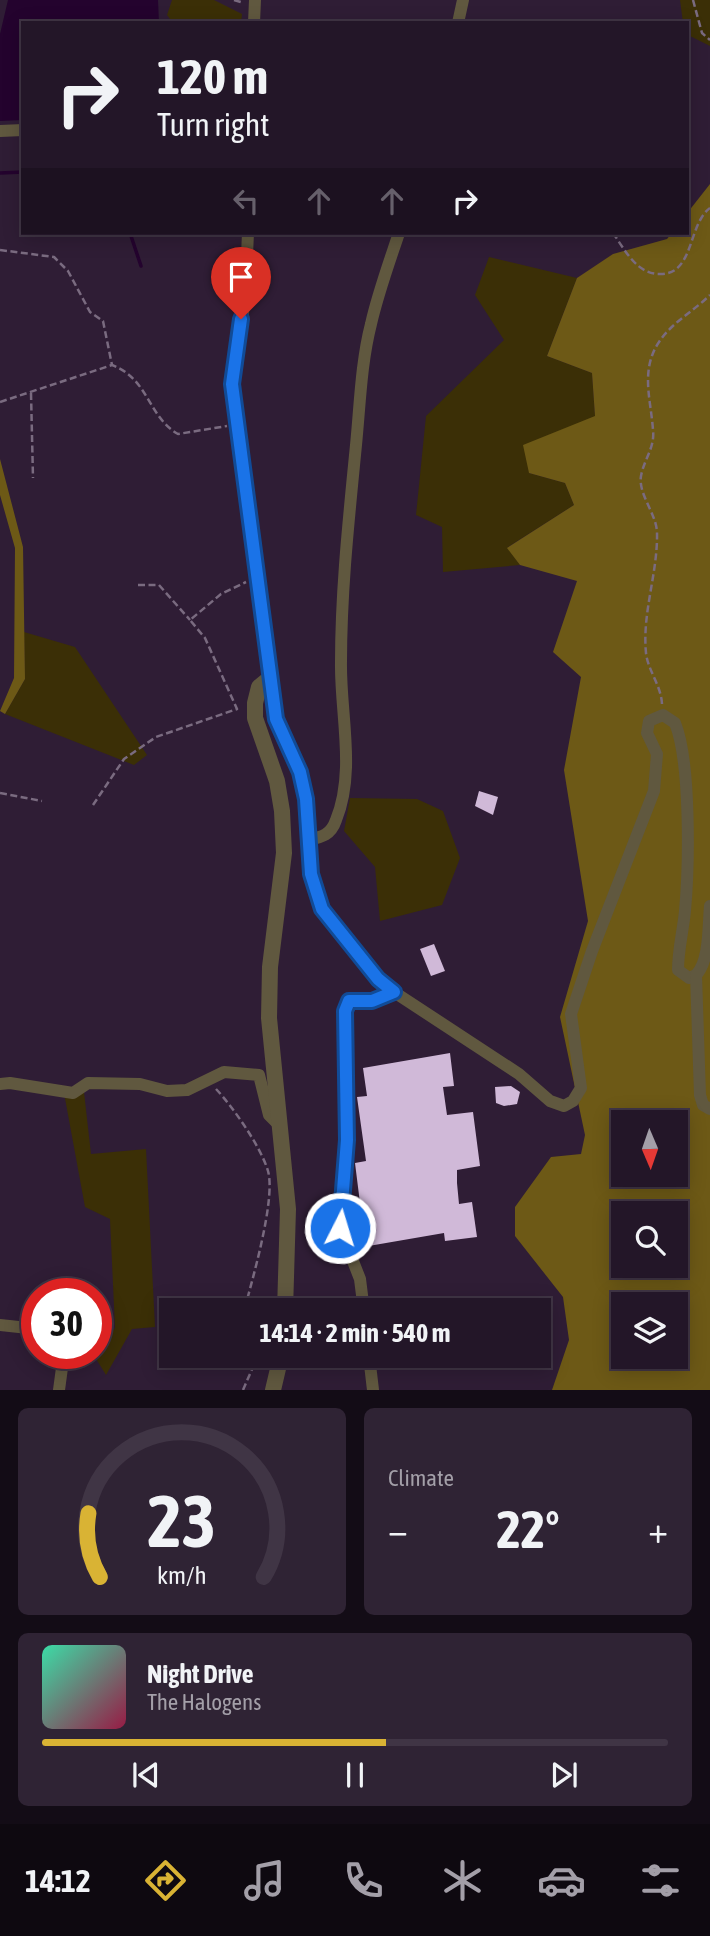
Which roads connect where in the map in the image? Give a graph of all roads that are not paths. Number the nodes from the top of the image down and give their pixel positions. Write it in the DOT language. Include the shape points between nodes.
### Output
graph roads {
  1 [pos="256,0"];
  2 [pos="463,0"];
  3 [pos="254,21"];
  4 [pos="458,21"];
  5 [pos="21,130"];
  6 [pos="0,131"];
  7 [pos="248,235"];
  8 [pos="398,235"];
  9 [pos="270,678"];
  10 [pos="308,840"];
  11 [pos="710,906"];
  12 [pos="696,975"];
  13 [pos="394,992"];
  14 [pos="0,1084"];
  15 [pos="710,1109"];
  16 [pos="281,1127"];
  17 [pos="285,1298"];
  18 [pos="362,1298"];
  19 [pos="0,1325"];
  20 [pos="21,1327"];
  21 [pos="278,1368"];
  22 [pos="370,1368"];
  23 [pos="62,1369"];
  24 [pos="60,1390"];
  25 [pos="273,1390"];
  26 [pos="373,1390"];
  1 -- 3 [label="street"];
  2 -- 4 [label="street"];
  5 -- 6 [label="street"];
  7 -- 9 [label="street" via="245,299 232,384"];
  8 -- 10 [label="street" via="370,326 360,399 341,663 344,785 331,831"];
  9 -- 10 [label="street" via="276,719 300,772"];
  9 -- 16 [label="street" via="259,687 255,718 276,781 285,853 270,967 269,1018"];
  10 -- 13 [label="street" via="311,874 322,909 378,979"];
  11 -- 12 [label="street" via="704,957"];
  12 -- 13 [label="street" via="689,978 678,970 685,911 684,766 677,728 663,715 649,721 647,733 656,754 654,791 570,1014 581,1088 573,1101 564,1106 551,1101 519,1074"];
  12 -- 15 [label="street" via="700,1095"];
  13 -- 18 [label="street" via="372,1001 349,1001 345,1011 347,1140 340,1228 360,1279"];
  14 -- 16 [label="street" via="72,1093 88,1083 140,1084 167,1091 187,1090 224,1072 259,1075 269,1115"];
  16 -- 17 [label="street" via="288,1209"];
  19 -- 20 [label="street"];
  21 -- 25 [label="street"];
  22 -- 26 [label="street"];
  23 -- 24 [label="street"];
}
